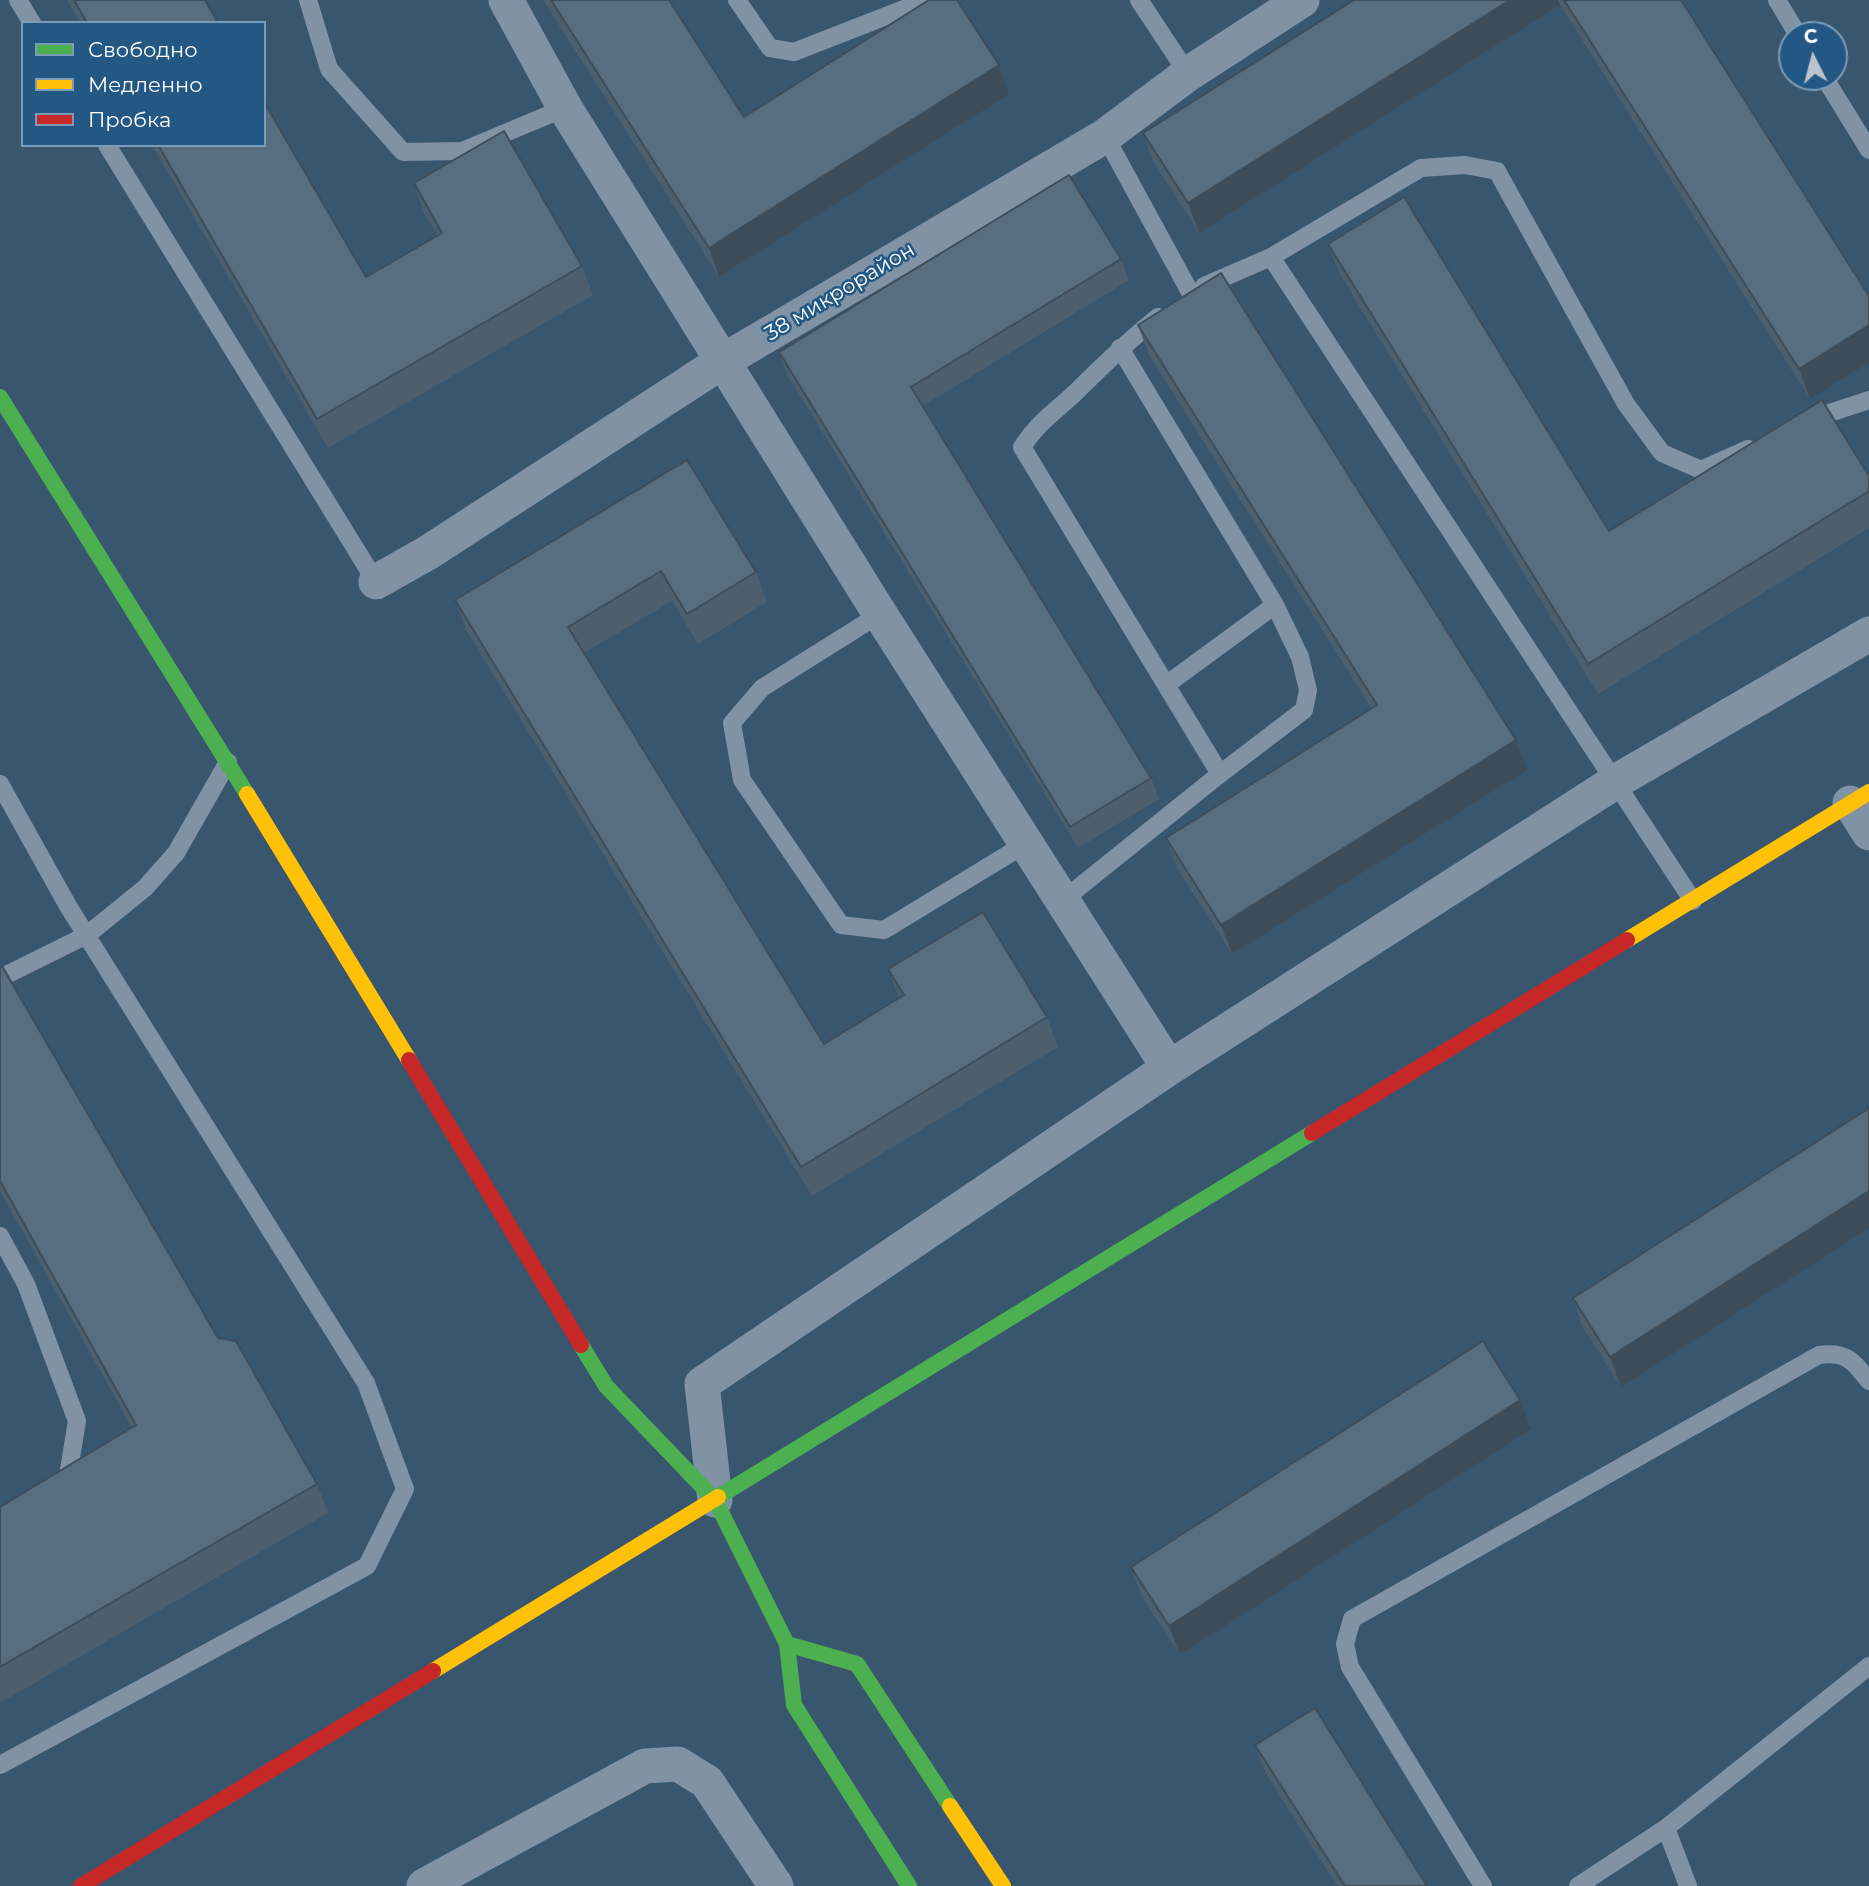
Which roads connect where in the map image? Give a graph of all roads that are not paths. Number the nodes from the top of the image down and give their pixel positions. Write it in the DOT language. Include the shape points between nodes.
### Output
graph roads {
  1 [pos="18,0"];
  2 [pos="308,0"];
  3 [pos="506,0"];
  4 [pos="737,0"];
  5 [pos="927,0"];
  6 [pos="1139,0"];
  7 [pos="1302,0"];
  8 [pos="1777,0"];
  9 [pos="903,5"];
  10 [pos="31,21"];
  11 [pos="1790,21"];
  12 [pos="1188,74"];
  13 [pos="1833,91"];
  14 [pos="565,108"];
  15 [pos="1105,136"];
  16 [pos="108,147"];
  17 [pos="1869,150"];
  18 [pos="1271,257"];
  19 [pos="1180,300"];
  20 [pos="1119,348"];
  21 [pos="723,362"];
  22 [pos="0,397"];
  23 [pos="1869,400"];
  24 [pos="1788,430"];
  25 [pos="1766,441"];
  26 [pos="376,582"];
  27 [pos="1275,605"];
  28 [pos="880,614"];
  29 [pos="1865,645"];
  30 [pos="1166,685"];
  31 [pos="228,762"];
  32 [pos="1220,774"];
  33 [pos="1615,782"];
  34 [pos="0,784"];
  35 [pos="1860,798"];
  36 [pos="1869,833"];
  37 [pos="1027,843"];
  38 [pos="1063,900"];
  39 [pos="1693,901"];
  40 [pos="87,935"];
  41 [pos="0,978"];
  42 [pos="1169,1068"];
  43 [pos="0,1236"];
  44 [pos="1869,1381"];
  45 [pos="55,1495"];
  46 [pos="715,1500"];
  47 [pos="787,1644"];
  48 [pos="1869,1666"];
  49 [pos="0,1765"];
  50 [pos="1666,1828"];
  51 [pos="81,1886"];
  52 [pos="424,1886"];
  53 [pos="776,1886"];
  54 [pos="909,1886"];
  55 [pos="1003,1886"];
  56 [pos="1483,1886"];
  57 [pos="1578,1886"];
  58 [pos="1688,1886"];
  1 -- 10 [label="lane"];
  2 -- 14 [label="lane" via="329,69 403,152 462,151"];
  3 -- 14 [label="street"];
  4 -- 9 [label="lane" via="770,48 794,52"];
  5 -- 9 [label="lane"];
  6 -- 12 [label="lane"];
  7 -- 12 [label="street, 38 микрорайон"];
  8 -- 11 [label="lane"];
  12 -- 15 [label="street, 38 микрорайон"];
  13 -- 17 [label="lane"];
  14 -- 21 [label="street"];
  15 -- 19 [label="lane"];
  15 -- 21 [label="street, 38 микрорайон"];
  16 -- 26 [label="lane"];
  18 -- 19 [label="lane"];
  18 -- 25 [label="lane" via="1421,168 1465,165 1497,171 1626,404 1662,453 1701,470"];
  18 -- 33 [label="lane"];
  19 -- 20 [label="lane"];
  20 -- 27 [label="lane"];
  20 -- 30 [label="lane" via="1035,426 1022,447"];
  21 -- 26 [label="street, 38 микрорайон"];
  21 -- 28 [label="street"];
  22 -- 31 [label="street"];
  23 -- 24 [label="lane"];
  27 -- 30 [label="lane"];
  27 -- 32 [label="lane" via="1300,657 1308,690 1304,710"];
  28 -- 37 [label="street"];
  28 -- 37 [label="lane" via="754,696 732,723 742,780 841,925 884,930"];
  29 -- 33 [label="street"];
  30 -- 32 [label="lane"];
  31 -- 40 [label="lane" via="176,853 145,888"];
  31 -- 46 [label="street" via="606,1386"];
  32 -- 38 [label="lane"];
  33 -- 39 [label="lane"];
  33 -- 42 [label="street"];
  34 -- 40 [label="lane"];
  35 -- 36 [label="street"];
  35 -- 39 [label="street"];
  37 -- 38 [label="street"];
  38 -- 42 [label="street"];
  39 -- 46 [label="street"];
  40 -- 41 [label="lane"];
  40 -- 49 [label="lane" via="366,1383 405,1489 367,1566"];
  42 -- 46 [label="street" via="702,1384"];
  43 -- 45 [label="lane" via="26,1284 77,1421 66,1489"];
  44 -- 56 [label="lane" via="1852,1360 1834,1353 1819,1355 1352,1619 1345,1644 1350,1667"];
  46 -- 47 [label="street"];
  46 -- 51 [label="street"];
  47 -- 54 [label="street" via="794,1705"];
  47 -- 55 [label="street" via="858,1664"];
  48 -- 50 [label="lane"];
  50 -- 57 [label="lane"];
  50 -- 58 [label="lane"];
  52 -- 53 [label="street" via="645,1766 678,1764 707,1782"];
}
